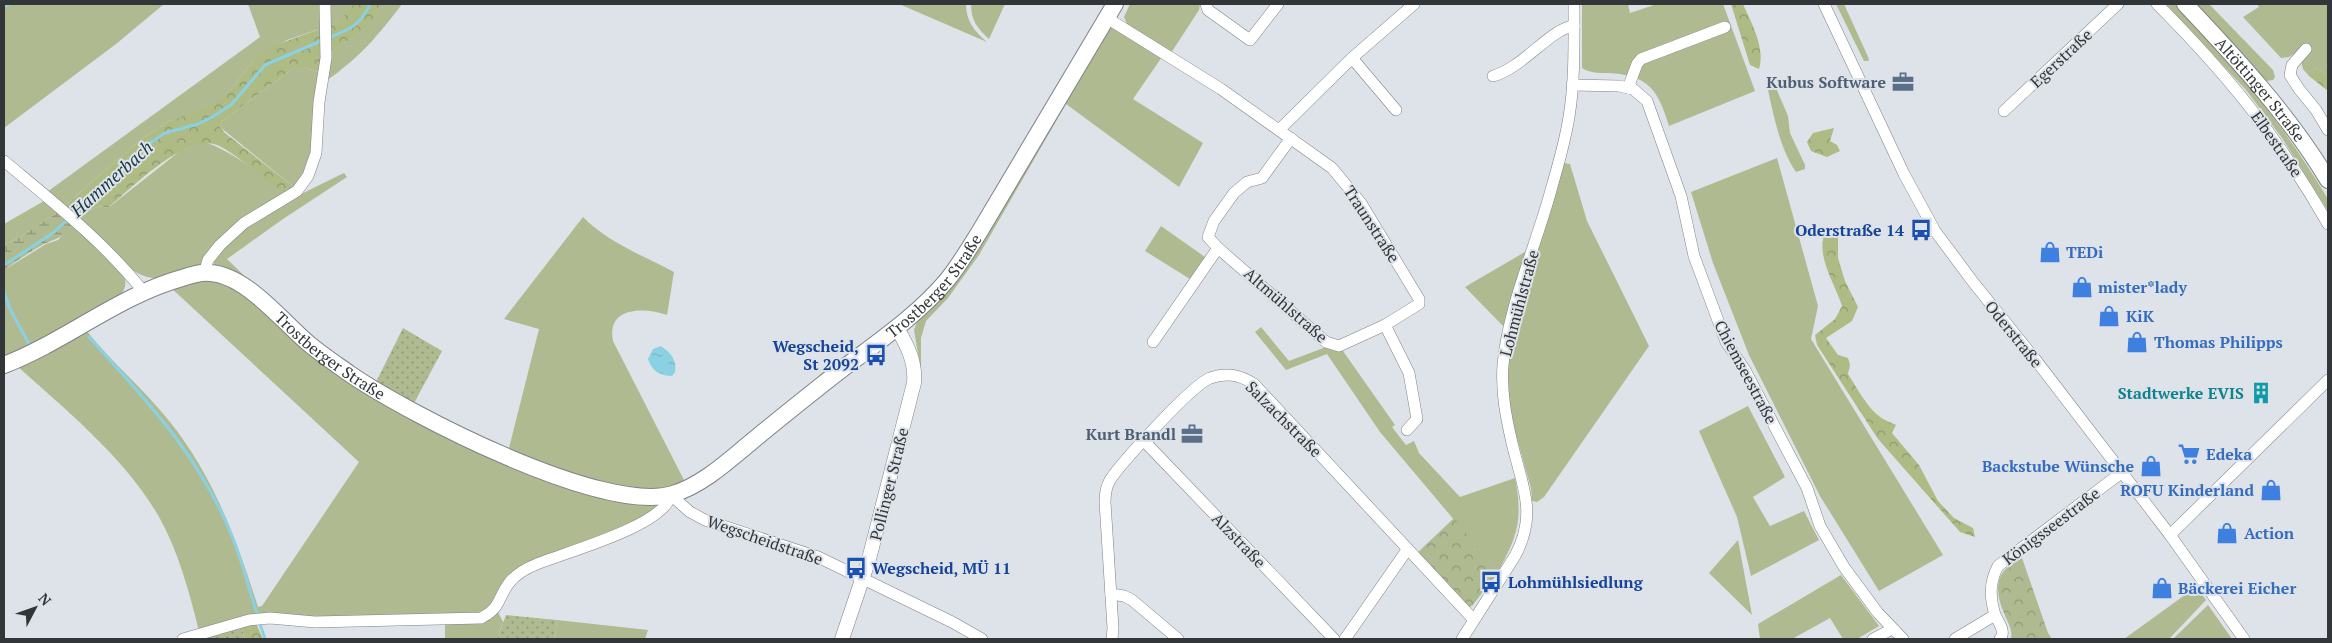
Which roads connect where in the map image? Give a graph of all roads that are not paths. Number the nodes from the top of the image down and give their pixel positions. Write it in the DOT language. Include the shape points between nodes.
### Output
graph roads {
  1 [pos="325,4"];
  2 [pos="1206,4"];
  3 [pos="1278,4"];
  4 [pos="1414,4"];
  5 [pos="1574,4"];
  6 [pos="1824,4"];
  7 [pos="2118,4"];
  8 [pos="2157,4"];
  9 [pos="2185,4"];
  10 [pos="1111,11"];
  11 [pos="1574,26"];
  12 [pos="1725,28"];
  13 [pos="2306,49"];
  14 [pos="1352,58"];
  15 [pos="1494,76"];
  16 [pos="1572,85"];
  17 [pos="1628,88"];
  18 [pos="1396,110"];
  19 [pos="2004,111"];
  20 [pos="1279,130"];
  21 [pos="2328,130"];
  22 [pos="1290,138"];
  23 [pos="4,161"];
  24 [pos="2328,180"];
  25 [pos="2328,224"];
  26 [pos="1218,248"];
  27 [pos="204,273"];
  28 [pos="143,291"];
  29 [pos="1385,325"];
  30 [pos="897,328"];
  31 [pos="1153,342"];
  32 [pos="4,365"];
  33 [pos="2328,380"];
  34 [pos="1408,430"];
  35 [pos="1144,441"];
  36 [pos="2121,473"];
  37 [pos="671,495"];
  38 [pos="2170,535"];
  39 [pos="1408,550"];
  40 [pos="863,580"];
  41 [pos="1111,594"];
  42 [pos="1995,615"];
  43 [pos="1474,620"];
  44 [pos="1892,629"];
  45 [pos="183,639"];
  46 [pos="842,639"];
  47 [pos="982,639"];
  48 [pos="1112,639"];
  49 [pos="1178,639"];
  50 [pos="1334,639"];
  51 [pos="1345,639"];
  52 [pos="1462,639"];
  53 [pos="1873,639"];
  54 [pos="1903,639"];
  55 [pos="1955,639"];
  56 [pos="2000,639"];
  57 [pos="2244,639"];
  1 -- 27 [label="street" via="327,50 316,153 306,181 292,194 244,223 220,244 208,260"];
  2 -- 3 [label="street" via="1208,10 1250,40"];
  4 -- 14 [label="street"];
  5 -- 11 [label="street, Lohmühlstraße"];
  6 -- 36 [label="street, Oderstraße" via="1904,174 1936,231"];
  7 -- 19 [label="street, Egerstraße"];
  8 -- 25 [label="street, Elbestraße" via="2238,90 2268,128"];
  9 -- 24 [label="main road, Altöttinger Straße" via="2271,100"];
  10 -- 20 [label="street, Traunstraße"];
  10 -- 30 [label="main road, Trostberger Straße" via="966,254 939,289"];
  11 -- 15 [label="street" via="1563,30 1510,70"];
  11 -- 16 [label="street, Lohmühlstraße"];
  12 -- 17 [label="street" via="1641,59"];
  13 -- 21 [label="street" via="2292,65 2290,75"];
  14 -- 18 [label="street"];
  14 -- 20 [label="street"];
  16 -- 17 [label="street"];
  16 -- 43 [label="street, Lohmühlstraße" via="1564,143 1518,296 1504,362 1504,406 1527,495 1527,521 1515,556"];
  17 -- 44 [label="street, Chiemseestraße" via="1640,93 1650,105 1681,196 1694,256 1726,342 1745,370 1807,488 1820,526 1844,567"];
  20 -- 22 [label="street, Traunstraße"];
  22 -- 26 [label="street" via="1262,178 1241,186 1214,221 1208,237"];
  22 -- 29 [label="street, Traunstraße" via="1332,168 1351,189 1419,299 1418,306"];
  23 -- 28 [label="street" via="76,222"];
  26 -- 29 [label="street, Altmühlstraße" via="1326,342 1339,346 1346,344"];
  26 -- 31 [label="street"];
  27 -- 28 [label="main road, Trostberger Straße"];
  27 -- 37 [label="main road, Trostberger Straße" via="228,276 244,286 308,343 346,370 376,391 455,434 522,463 585,484 643,498"];
  28 -- 32 [label="main road, Trostberger Straße" via="36,351"];
  29 -- 34 [label="street" via="1412,381 1417,419"];
  30 -- 37 [label="main road, Trostberger Straße" via="703,480"];
  30 -- 40 [label="street, Pollinger Straße" via="911,355 914,383"];
  33 -- 38 [label="street"];
  35 -- 39 [label="street, Salzachstraße" via="1202,383 1218,376 1239,376 1254,384"];
  35 -- 41 [label="street, Salzachstraße" via="1105,490"];
  35 -- 50 [label="street, Alzstraße"];
  36 -- 38 [label="street, Oderstraße"];
  36 -- 42 [label="street, Königsseestraße" via="1998,566 1990,594"];
  37 -- 40 [label="street, Wegscheidstraße" via="705,520 807,553"];
  37 -- 45 [label="street, Trostberger Straße" via="668,503 648,520 525,570 508,584 494,610 481,618 315,622 270,618 249,620"];
  38 -- 57 [label="street, Oderstraße"];
  39 -- 43 [label="street, Salzachstraße"];
  39 -- 51 [label="street"];
  40 -- 46 [label="street, Pollinger Straße"];
  40 -- 47 [label="street, Wegscheidstraße"];
  41 -- 48 [label="street, Salzachstraße"];
  41 -- 49 [label="street" via="1132,600"];
  42 -- 55 [label="street"];
  42 -- 56 [label="street, Königsseestraße" via="2002,629"];
  43 -- 52 [label="street"];
  44 -- 53 [label="street"];
  44 -- 54 [label="street, Chiemseestraße"];
}
